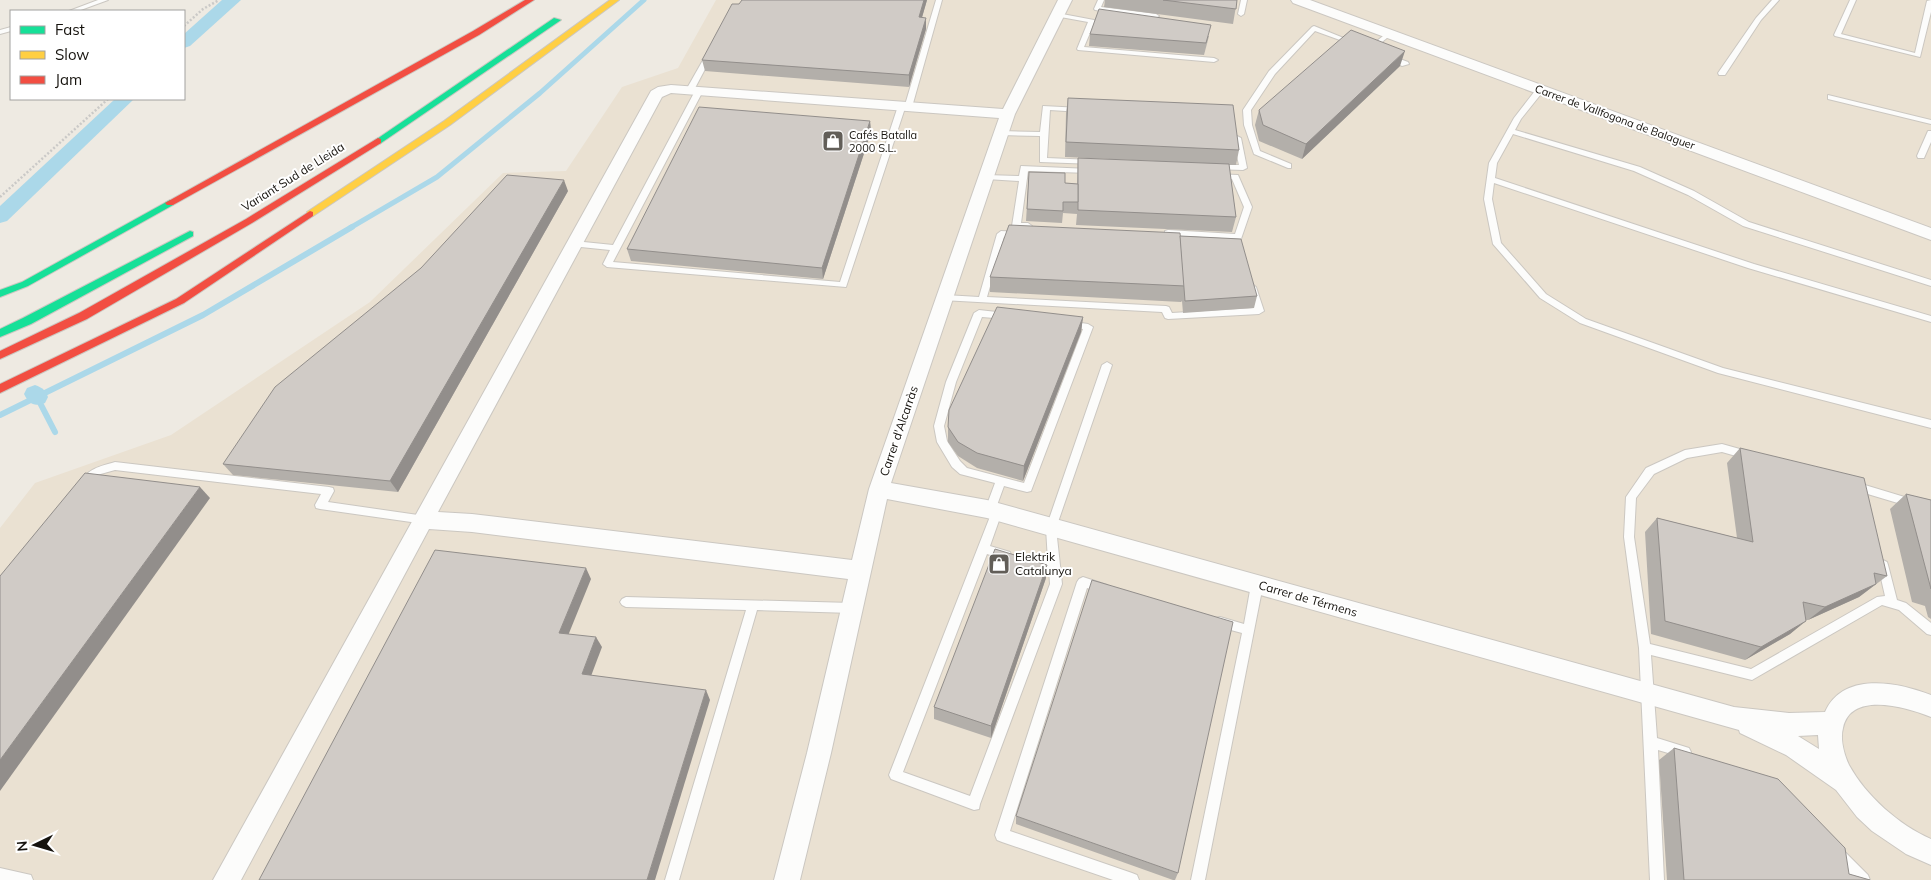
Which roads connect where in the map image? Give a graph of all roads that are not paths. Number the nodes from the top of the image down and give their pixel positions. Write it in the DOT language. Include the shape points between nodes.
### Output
graph roads {
  1 [pos="105,0"];
  2 [pos="530,0"];
  3 [pos="615,0"];
  4 [pos="940,0"];
  5 [pos="1100,0"];
  6 [pos="1244,0"];
  7 [pos="1298,0"];
  8 [pos="1776,0"];
  9 [pos="1853,0"];
  10 [pos="1929,0"];
  11 [pos="1061,8"];
  12 [pos="75,10"];
  13 [pos="571,11"];
  14 [pos="1241,14"];
  15 [pos="1156,16"];
  16 [pos="1390,33"];
  17 [pos="711,49"];
  18 [pos="1370,50"];
  19 [pos="1214,60"];
  20 [pos="1405,64"];
  21 [pos="1722,73"];
  22 [pos="1541,89"];
  23 [pos="695,91"];
  24 [pos="1832,97"];
  25 [pos="905,106"];
  26 [pos="1085,110"];
  27 [pos="1008,114"];
  28 [pos="1931,122"];
  29 [pos="1235,125"];
  30 [pos="1511,131"];
  31 [pos="1001,134"];
  32 [pos="1044,134"];
  33 [pos="1931,134"];
  34 [pos="1920,156"];
  35 [pos="1288,166"];
  36 [pos="986,177"];
  37 [pos="1023,179"];
  38 [pos="1491,179"];
  39 [pos="202,226"];
  40 [pos="1035,227"];
  41 [pos="1929,230"];
  42 [pos="1161,233"];
  43 [pos="1029,236"];
  44 [pos="1164,242"];
  45 [pos="574,244"];
  46 [pos="1241,246"];
  47 [pos="616,248"];
  48 [pos="1249,274"];
  49 [pos="1931,283"];
  50 [pos="0,294"];
  51 [pos="945,298"];
  52 [pos="982,300"];
  53 [pos="1013,317"];
  54 [pos="1931,319"];
  55 [pos="1060,323"];
  56 [pos="0,333"];
  57 [pos="0,355"];
  58 [pos="1107,365"];
  59 [pos="0,389"];
  60 [pos="1931,424"];
  61 [pos="1761,459"];
  62 [pos="1001,481"];
  63 [pos="1846,483"];
  64 [pos="880,489"];
  65 [pos="75,495"];
  66 [pos="1931,509"];
  67 [pos="993,511"];
  68 [pos="425,520"];
  69 [pos="1051,528"];
  70 [pos="984,549"];
  71 [pos="1881,555"];
  72 [pos="1055,567"];
  73 [pos="861,571"];
  74 [pos="1257,585"];
  75 [pos="1110,590"];
  76 [pos="626,602"];
  77 [pos="1892,603"];
  78 [pos="753,606"];
  79 [pos="852,608"];
  80 [pos="1211,620"];
  81 [pos="1248,630"];
  82 [pos="1931,630"];
  83 [pos="1645,648"];
  84 [pos="1648,694"];
  85 [pos="1931,706"];
  86 [pos="1734,718"];
  87 [pos="1831,723"];
  88 [pos="1651,742"];
  89 [pos="1696,755"];
  90 [pos="1845,781"];
  91 [pos="1835,852"];
  92 [pos="1931,852"];
  93 [pos="0,876"];
  94 [pos="26,880"];
  95 [pos="226,880"];
  96 [pos="672,880"];
  97 [pos="787,880"];
  98 [pos="1132,880"];
  99 [pos="1198,880"];
  100 [pos="1657,880"];
  101 [pos="1863,880"];
  1 -- 12 [label="lane"];
  2 -- 50 [label="highway" via="468,38 60,265"];
  3 -- 59 [label="highway" via="447,123 180,300"];
  4 -- 25 [label="lane"];
  5 -- 15 [label="lane" via="1097,9"];
  6 -- 14 [label="lane"];
  7 -- 16 [label="street, Carrer de Vallfogona de Balaguer"];
  8 -- 21 [label="lane" via="1758,19"];
  9 -- 10 [label="lane" via="1837,35 1918,56"];
  11 -- 19 [label="lane" via="1092,21 1080,49"];
  11 -- 27 [label="street, Carrer d'Alcarràs"];
  13 -- 57 [label="highway, Variant Sud de Lleida" via="393,132 249,221 83,316"];
  16 -- 18 [label="lane"];
  16 -- 22 [label="street, Carrer de Vallfogona de Balaguer"];
  17 -- 23 [label="lane"];
  18 -- 20 [label="lane"];
  18 -- 35 [label="lane" via="1314,28 1272,73 1248,110 1248,125 1257,152"];
  22 -- 30 [label="lane"];
  22 -- 41 [label="street, Carrer de Vallfogona de Balaguer"];
  23 -- 25 [label="street"];
  23 -- 45 [label="street" via="666,89 653,98"];
  23 -- 47 [label="lane"];
  24 -- 28 [label="lane"];
  25 -- 27 [label="street"];
  25 -- 47 [label="lane" via="843,285 608,264"];
  26 -- 32 [label="lane" via="1046,108"];
  27 -- 31 [label="street, Carrer d'Alcarràs"];
  29 -- 42 [label="lane" via="1243,168 1206,171 1235,177 1248,207 1238,237"];
  30 -- 38 [label="lane" via="1493,164"];
  30 -- 49 [label="lane" via="1637,169 1691,193 1746,224"];
  31 -- 32 [label="lane"];
  31 -- 36 [label="street, Carrer d'Alcarràs"];
  32 -- 37 [label="lane" via="1043,160 1100,167 1024,168"];
  33 -- 34 [label="lane"];
  36 -- 37 [label="lane"];
  36 -- 51 [label="street, Carrer d'Alcarràs"];
  37 -- 40 [label="lane" via="1016,226"];
  38 -- 54 [label="lane" via="1752,266"];
  38 -- 60 [label="lane" via="1488,199 1497,244 1543,296 1583,320 1721,371"];
  39 -- 56 [label="highway"];
  43 -- 52 [label="lane" via="1000,234"];
  44 -- 46 [label="lane"];
  45 -- 47 [label="lane"];
  45 -- 68 [label="street"];
  48 -- 52 [label="lane" via="1259,311 1168,316 1166,309"];
  51 -- 52 [label="lane"];
  51 -- 64 [label="street, Carrer d'Alcarràs"];
  53 -- 62 [label="lane" via="979,313 951,382 940,426 942,442 956,464 964,471"];
  55 -- 62 [label="lane" via="1088,327 1027,488"];
  58 -- 69 [label="lane"];
  61 -- 83 [label="lane" via="1722,448 1685,454 1650,472 1631,497 1629,538"];
  62 -- 67 [label="lane"];
  63 -- 66 [label="lane" via="1867,493"];
  64 -- 67 [label="street, Carrer de Térmens"];
  64 -- 73 [label="street, Carrer d'Alcarràs"];
  65 -- 68 [label="lane" via="94,472 115,466 329,491 320,505"];
  67 -- 69 [label="street, Carrer de Térmens"];
  67 -- 70 [label="lane"];
  68 -- 73 [label="street" via="491,525"];
  68 -- 95 [label="street"];
  69 -- 72 [label="lane"];
  69 -- 74 [label="street, Carrer de Térmens"];
  70 -- 72 [label="lane"];
  70 -- 72 [label="lane" via="895,775 974,804 1056,584"];
  71 -- 77 [label="lane"];
  73 -- 79 [label="street, Carrer d'Alcarràs"];
  74 -- 81 [label="lane"];
  74 -- 84 [label="street, Carrer de Térmens"];
  75 -- 98 [label="lane" via="1083,582 1002,835"];
  76 -- 78 [label="lane"];
  77 -- 82 [label="lane" via="1902,606"];
  77 -- 83 [label="lane" via="1881,600 1752,675"];
  78 -- 79 [label="lane"];
  78 -- 96 [label="lane"];
  79 -- 97 [label="street, Carrer d'Alcarràs"];
  80 -- 81 [label="lane"];
  81 -- 99 [label="lane"];
  83 -- 84 [label="lane"];
  84 -- 86 [label="street, Carrer de Térmens"];
  84 -- 88 [label="lane"];
  85 -- 87 [label="street" via="1883,693 1859,696 1842,706"];
  86 -- 87 [label="street, Carrer de Térmens" via="1789,725"];
  86 -- 90 [label="street, Carrer de Térmens" via="1795,747"];
  87 -- 90 [label="street" via="1834,760"];
  88 -- 89 [label="lane"];
  88 -- 100 [label="lane"];
  90 -- 92 [label="street" via="1865,808 1893,831"];
  91 -- 101 [label="lane"];
  93 -- 94 [label="lane"];
}
